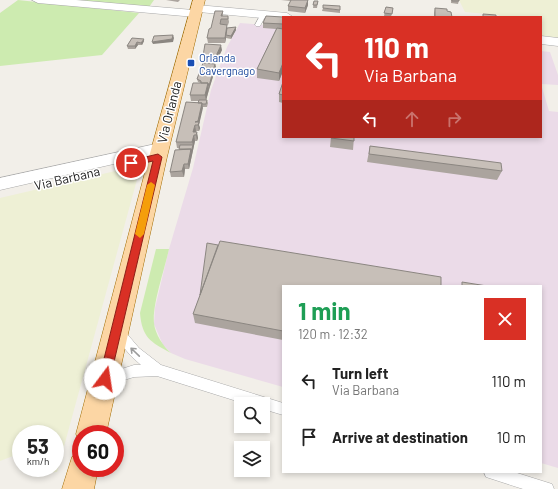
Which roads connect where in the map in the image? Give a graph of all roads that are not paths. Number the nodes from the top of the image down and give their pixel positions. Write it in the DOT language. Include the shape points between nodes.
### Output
graph roads {
  1 [pos="38,0"];
  2 [pos="197,7"];
  3 [pos="282,18"];
  4 [pos="542,40"];
  5 [pos="558,42"];
  6 [pos="159,153"];
  7 [pos="0,184"];
  8 [pos="0,193"];
  9 [pos="117,331"];
  10 [pos="157,370"];
  11 [pos="105,379"];
  12 [pos="282,409"];
  13 [pos="93,425"];
  14 [pos="494,473"];
  15 [pos="81,477"];
  16 [pos="78,489"];
  17 [pos="547,489"];
  1 -- 2 [label="street"];
  2 -- 3 [label="street" via="261,20"];
  2 -- 6 [label="main road, Via Orlanda"];
  4 -- 5 [label="street"];
  6 -- 7 [label="street"];
  6 -- 8 [label="street, Via Barbana"];
  6 -- 9 [label="main road, Via Orlanda"];
  10 -- 9 [label="lane, one-way" via="134,352"];
  9 -- 11 [label="main road, Via Orlanda"];
  10 -- 11 [label="lane" via="134,371"];
  10 -- 12 [label="lane"];
  11 -- 13 [label="main road, Via Orlanda"];
  14 -- 17 [label="lane"];
  15 -- 16 [label="main road"];
}
